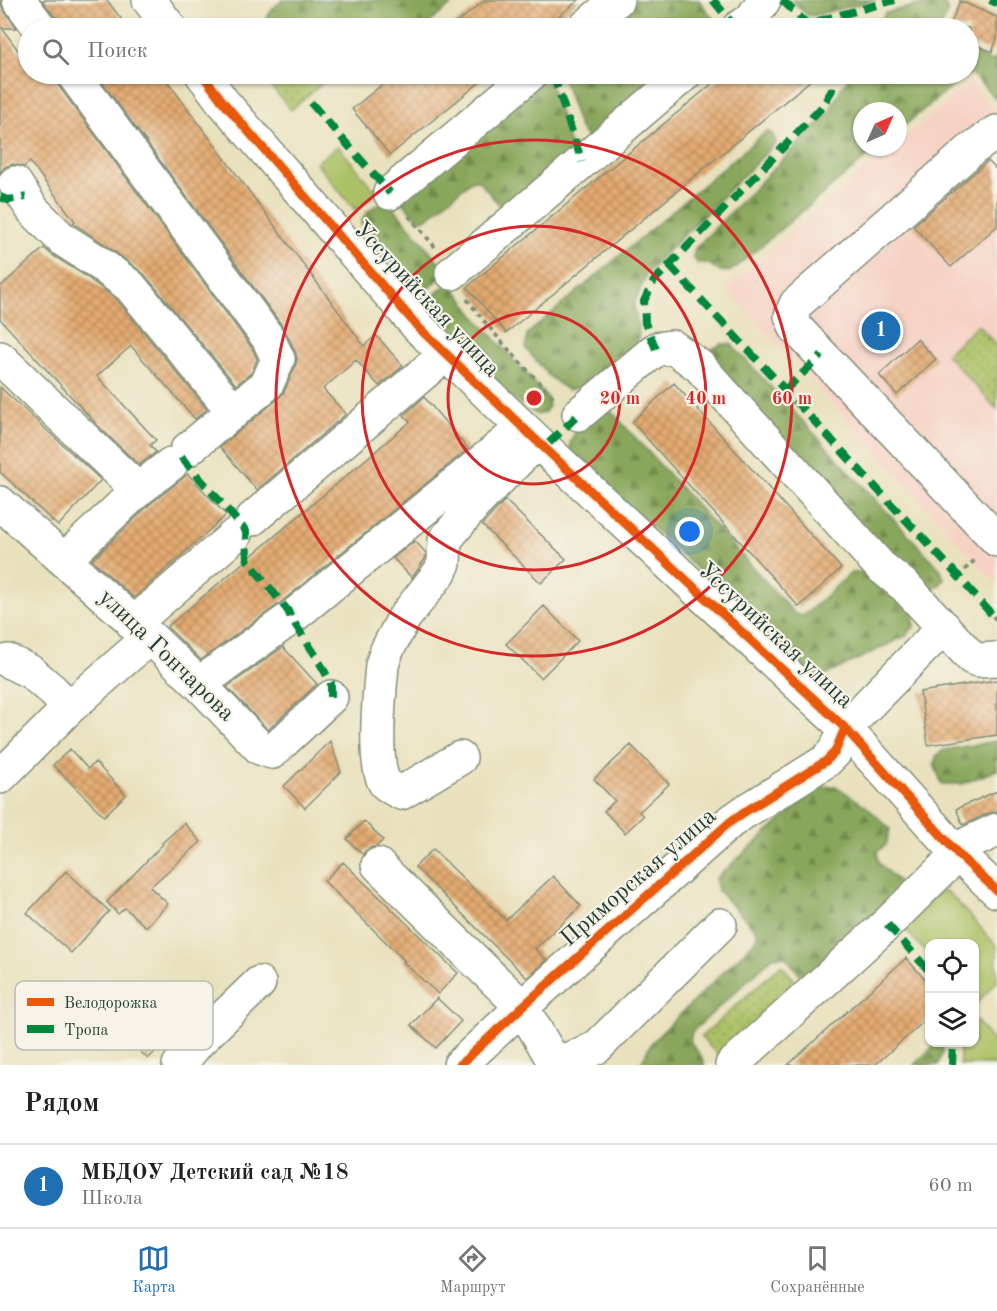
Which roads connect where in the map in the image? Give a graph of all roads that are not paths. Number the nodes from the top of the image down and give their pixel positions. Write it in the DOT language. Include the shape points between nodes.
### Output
graph roads {
  1 [pos="19,0"];
  2 [pos="149,0"];
  3 [pos="617,0"];
  4 [pos="764,0"];
  5 [pos="32,18"];
  6 [pos="162,18"];
  7 [pos="596,18"];
  8 [pos="752,18"];
  9 [pos="80,84"];
  10 [pos="210,84"];
  11 [pos="519,84"];
  12 [pos="673,84"];
  13 [pos="997,132"];
  14 [pos="15,183"];
  15 [pos="390,193"];
  16 [pos="452,273"];
  17 [pos="446,354"];
  18 [pos="0,358"];
  19 [pos="234,412"];
  20 [pos="579,414"];
  21 [pos="530,434"];
  22 [pos="138,490"];
  23 [pos="464,494"];
  24 [pos="0,503"];
  25 [pos="997,540"];
  26 [pos="64,560"];
  27 [pos="944,627"];
  28 [pos="142,630"];
  29 [pos="997,659"];
  30 [pos="8,661"];
  31 [pos="199,684"];
  32 [pos="331,698"];
  33 [pos="69,708"];
  34 [pos="845,728"];
  35 [pos="460,758"];
  36 [pos="0,777"];
  37 [pos="997,830"];
  38 [pos="958,855"];
  39 [pos="378,865"];
  40 [pos="997,891"];
  41 [pos="720,925"];
  42 [pos="259,983"];
  43 [pos="522,1008"];
  44 [pos="213,1027"];
  45 [pos="192,1050"];
  46 [pos="555,1064"];
  47 [pos="179,1065"];
  48 [pos="460,1065"];
  49 [pos="732,1065"];
  1 -- 5 [label="street"];
  2 -- 6 [label="street"];
  3 -- 7 [label="street"];
  4 -- 8 [label="street"];
  9 -- 19 [label="street" via="268,338 278,359 267,384"];
  10 -- 17 [label="street, Уссурийская улица"];
  11 -- 15 [label="street"];
  12 -- 16 [label="street"];
  13 -- 25 [label="street" via="972,149 796,304 791,316 796,328"];
  14 -- 19 [label="street" via="33,210 62,239 130,286"];
  17 -- 21 [label="street, Уссурийская улица"];
  17 -- 28 [label="street" via="244,527"];
  18 -- 22 [label="street"];
  19 -- 22 [label="street"];
  20 -- 27 [label="street" via="656,349 674,347 699,366 880,566 906,586"];
  21 -- 23 [label="street"];
  21 -- 34 [label="street, Уссурийская улица"];
  22 -- 26 [label="street"];
  23 -- 31 [label="street"];
  23 -- 35 [label="street" via="446,540 440,572 404,618 382,665 377,758 385,783 401,793"];
  24 -- 26 [label="street, улица Гончарова"];
  26 -- 28 [label="street, улица Гончарова"];
  27 -- 29 [label="street" via="972,658"];
  27 -- 34 [label="street, Приморская улица"];
  28 -- 31 [label="street, улица Гончарова"];
  28 -- 33 [label="street"];
  30 -- 33 [label="street" via="31,672"];
  31 -- 32 [label="street, улица Гончарова" via="260,748 272,752"];
  33 -- 36 [label="street"];
  34 -- 38 [label="street, Уссурийская улица"];
  34 -- 43 [label="street, Приморская улица" via="836,752 826,761 730,822"];
  37 -- 38 [label="street" via="972,841"];
  38 -- 40 [label="street, Уссурийская улица"];
  38 -- 49 [label="street"];
  39 -- 43 [label="street"];
  41 -- 46 [label="street" via="597,1047"];
  42 -- 44 [label="street"];
  43 -- 46 [label="street"];
  43 -- 48 [label="street, Приморская улица"];
  45 -- 47 [label="street"];
}
